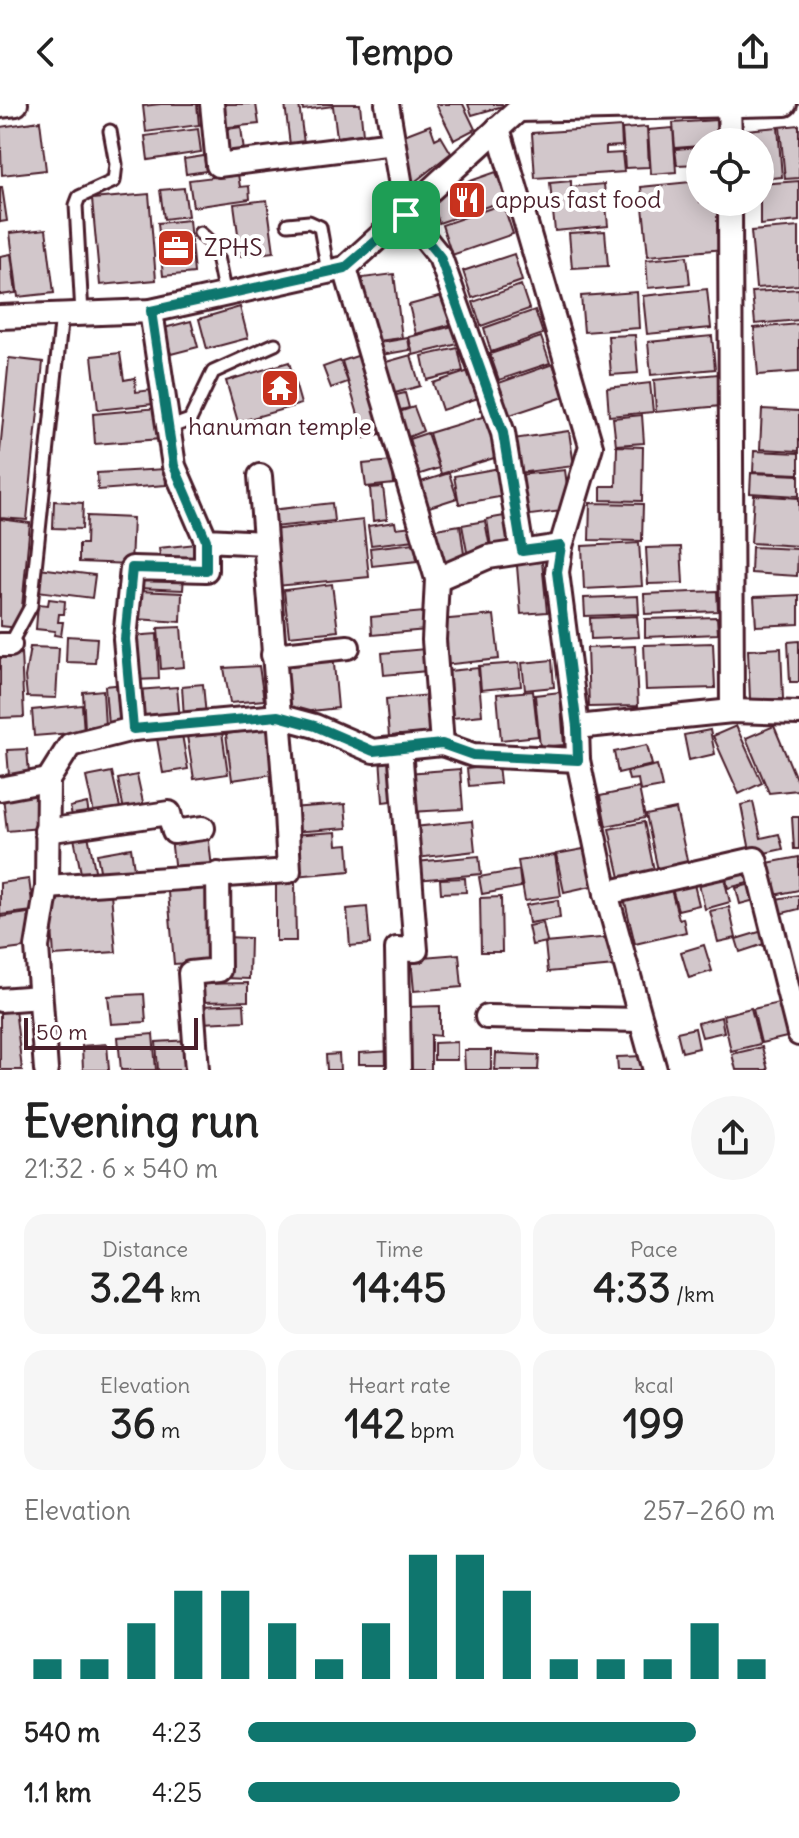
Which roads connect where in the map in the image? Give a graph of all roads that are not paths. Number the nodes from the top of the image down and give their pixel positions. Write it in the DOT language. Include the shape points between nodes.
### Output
graph roads {
  1 [pos="16,104"];
  2 [pos="212,104"];
  3 [pos="387,104"];
  4 [pos="785,104"];
  5 [pos="730,105"];
  6 [pos="0,106"];
  7 [pos="522,107"];
  8 [pos="498,128"];
  9 [pos="730,128"];
  10 [pos="110,131"];
  11 [pos="393,143"];
  12 [pos="406,215"];
  13 [pos="730,216"];
  14 [pos="288,224"];
  15 [pos="200,233"];
  16 [pos="337,270"];
  17 [pos="225,295"];
  18 [pos="151,311"];
  19 [pos="72,314"];
  20 [pos="0,317"];
  21 [pos="275,344"];
  22 [pos="168,428"];
  23 [pos="260,476"];
  24 [pos="206,540"];
  25 [pos="265,543"];
  26 [pos="561,546"];
  27 [pos="522,551"];
  28 [pos="437,579"];
  29 [pos="5,645"];
  30 [pos="348,647"];
  31 [pos="273,655"];
  32 [pos="732,711"];
  33 [pos="799,713"];
  34 [pos="278,716"];
  35 [pos="577,727"];
  36 [pos="133,729"];
  37 [pos="442,744"];
  38 [pos="400,748"];
  39 [pos="578,760"];
  40 [pos="48,780"];
  41 [pos="0,789"];
  42 [pos="203,828"];
  43 [pos="46,831"];
  44 [pos="218,874"];
  45 [pos="47,887"];
  46 [pos="606,893"];
  47 [pos="40,997"];
  48 [pos="0,1000"];
  49 [pos="487,1017"];
  50 [pos="641,1020"];
  51 [pos="799,1034"];
  52 [pos="46,1070"];
  53 [pos="197,1070"];
  54 [pos="399,1070"];
  55 [pos="655,1070"];
  1 -- 6 [label="street"];
  2 -- 11 [label="street" via="218,165"];
  3 -- 11 [label="street"];
  4 -- 5 [label="street"];
  5 -- 7 [label="street"];
  5 -- 9 [label="street"];
  7 -- 8 [label="street"];
  8 -- 12 [label="street"];
  8 -- 26 [label="street" via="591,446"];
  10 -- 19 [label="lane" via="114,181 79,197 76,205"];
  11 -- 12 [label="street"];
  12 -- 16 [label="street"];
  12 -- 27 [label="street" via="440,257 503,433"];
  13 -- 32 [label="street"];
  14 -- 16 [label="lane" via="320,227"];
  15 -- 17 [label="lane" via="215,247"];
  16 -- 17 [label="street"];
  16 -- 28 [label="street"];
  17 -- 18 [label="street"];
  18 -- 19 [label="street"];
  18 -- 22 [label="street"];
  19 -- 20 [label="street"];
  19 -- 29 [label="lane" via="31,606"];
  21 -- 22 [label="lane" via="213,372 190,420"];
  22 -- 24 [label="street" via="174,466"];
  23 -- 25 [label="street"];
  24 -- 25 [label="street"];
  24 -- 36 [label="street" via="206,570 132,568 125,639"];
  25 -- 31 [label="street"];
  26 -- 27 [label="street"];
  26 -- 35 [label="street" via="557,572"];
  27 -- 28 [label="street" via="488,557"];
  28 -- 37 [label="street" via="434,640"];
  30 -- 31 [label="street"];
  31 -- 34 [label="street"];
  32 -- 33 [label="street"];
  32 -- 35 [label="street"];
  34 -- 36 [label="street"];
  34 -- 38 [label="street" via="373,751"];
  34 -- 44 [label="street" via="289,871"];
  35 -- 39 [label="street"];
  36 -- 40 [label="street" via="70,745"];
  37 -- 38 [label="street"];
  37 -- 39 [label="street" via="473,755"];
  38 -- 54 [label="street" via="416,950 397,949"];
  39 -- 46 [label="street"];
  40 -- 41 [label="street"];
  40 -- 43 [label="street"];
  42 -- 43 [label="street" via="174,832 169,813"];
  43 -- 45 [label="street"];
  44 -- 45 [label="street"];
  44 -- 53 [label="street" via="219,970 190,973"];
  45 -- 47 [label="street" via="37,947"];
  46 -- 50 [label="street"];
  46 -- 51 [label="street" via="755,859"];
  47 -- 48 [label="street"];
  47 -- 52 [label="street"];
  49 -- 50 [label="street"];
  50 -- 55 [label="street"];
}
